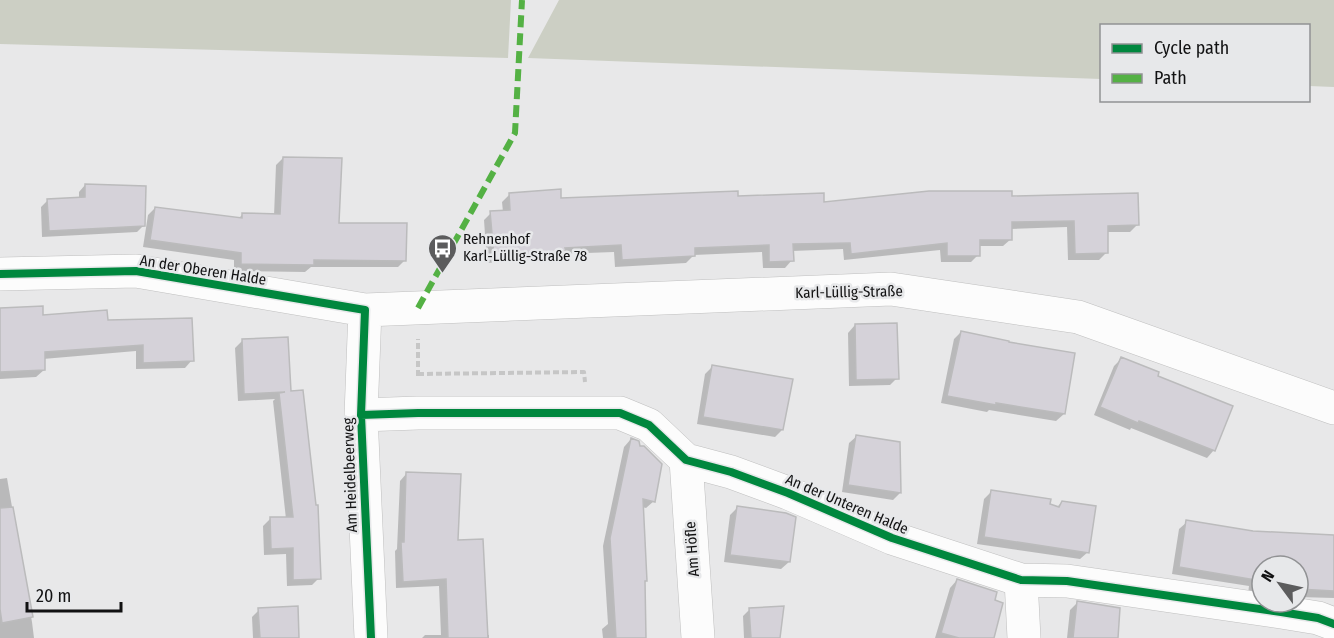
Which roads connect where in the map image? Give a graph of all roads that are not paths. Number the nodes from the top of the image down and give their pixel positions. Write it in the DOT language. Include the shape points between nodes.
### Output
graph roads {
  1 [pos="0,274"];
  2 [pos="364,310"];
  3 [pos="1334,408"];
  4 [pos="361,415"];
  5 [pos="686,460"];
  6 [pos="1021,580"];
  7 [pos="1334,624"];
  8 [pos="371,638"];
  9 [pos="698,638"];
  10 [pos="1024,638"];
  1 -- 2 [label="street, An der Oberen Halde" via="136,271"];
  2 -- 3 [label="street, Karl-Lüllig-Straße" via="891,289 1078,317"];
  2 -- 4 [label="street, Am Heidelbeerweg"];
  4 -- 5 [label="street, An der Unteren Halde" via="620,413 649,424"];
  4 -- 8 [label="street, Am Heidelbeerweg"];
  5 -- 6 [label="street, An der Unteren Halde" via="788,493 892,538"];
  5 -- 9 [label="street, Am Höfle"];
  6 -- 7 [label="street, An der Unteren Halde" via="1067,581 1281,612"];
  6 -- 10 [label="street"];
}
